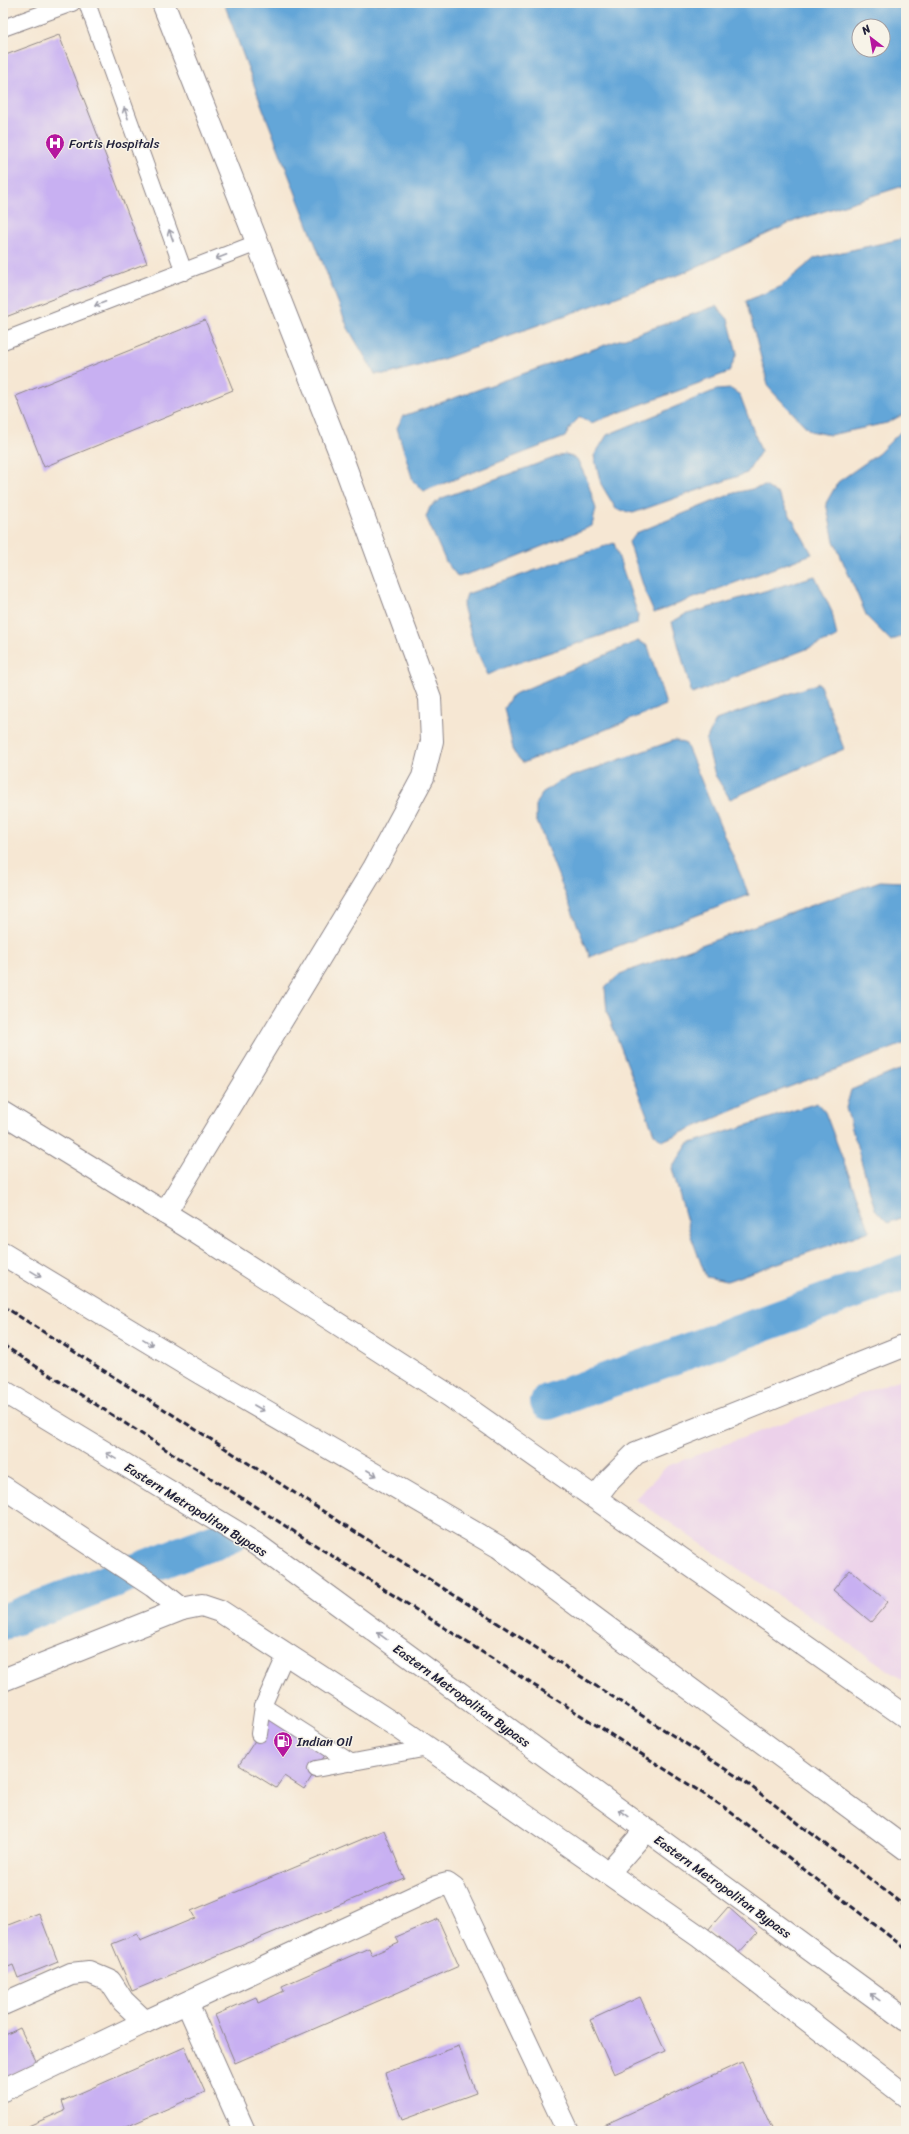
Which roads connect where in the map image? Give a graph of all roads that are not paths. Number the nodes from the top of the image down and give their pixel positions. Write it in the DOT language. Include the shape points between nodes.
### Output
graph roads {
  1 [pos="72,3"];
  2 [pos="87,3"];
  3 [pos="163,3"];
  4 [pos="3,28"];
  5 [pos="257,243"];
  6 [pos="184,272"];
  7 [pos="3,341"];
  8 [pos="3,1113"];
  9 [pos="165,1213"];
  10 [pos="3,1254"];
  11 [pos="906,1345"];
  12 [pos="3,1391"];
  13 [pos="3,1487"];
  14 [pos="596,1497"];
  15 [pos="182,1610"];
  16 [pos="286,1654"];
  17 [pos="3,1680"];
  18 [pos="263,1706"];
  19 [pos="906,1717"];
  20 [pos="259,1734"];
  21 [pos="428,1748"];
  22 [pos="352,1762"];
  23 [pos="316,1769"];
  24 [pos="646,1830"];
  25 [pos="906,1849"];
  26 [pos="608,1873"];
  27 [pos="187,2003"];
  28 [pos="3,2004"];
  29 [pos="906,2020"];
  30 [pos="145,2022"];
  31 [pos="3,2090"];
  32 [pos="906,2096"];
  33 [pos="244,2131"];
  34 [pos="568,2131"];
  1 -- 4 [label="lane"];
  6 -- 2 [label="lane, one-way"];
  3 -- 5 [label="street"];
  5 -- 6 [label="lane, one-way"];
  5 -- 9 [label="street" via="342,458 430,698 432,741 423,778 374,868"];
  6 -- 7 [label="lane, one-way"];
  8 -- 9 [label="street"];
  9 -- 14 [label="street" via="450,1396"];
  10 -- 25 [label="street, one-way" via="197,1371 500,1547"];
  11 -- 14 [label="street" via="636,1453"];
  24 -- 12 [label="street, Eastern Metropolitan Bypass, one-way" via="256,1544"];
  13 -- 15 [label="street" via="153,1586"];
  14 -- 19 [label="street"];
  15 -- 16 [label="street" via="202,1605 220,1611"];
  15 -- 17 [label="street"];
  16 -- 18 [label="lane"];
  16 -- 21 [label="street"];
  18 -- 20 [label="lane"];
  18 -- 22 [label="lane"];
  21 -- 22 [label="lane"];
  21 -- 26 [label="street"];
  22 -- 23 [label="lane"];
  24 -- 26 [label="street"];
  29 -- 24 [label="street, Eastern Metropolitan Bypass, one-way"];
  26 -- 32 [label="street" via="700,1937"];
  27 -- 30 [label="street"];
  27 -- 33 [label="street"];
  27 -- 34 [label="street" via="447,1884 454,1889"];
  28 -- 30 [label="street" via="70,1974 89,1972 110,1981 123,2001"];
  30 -- 31 [label="street"];
}
